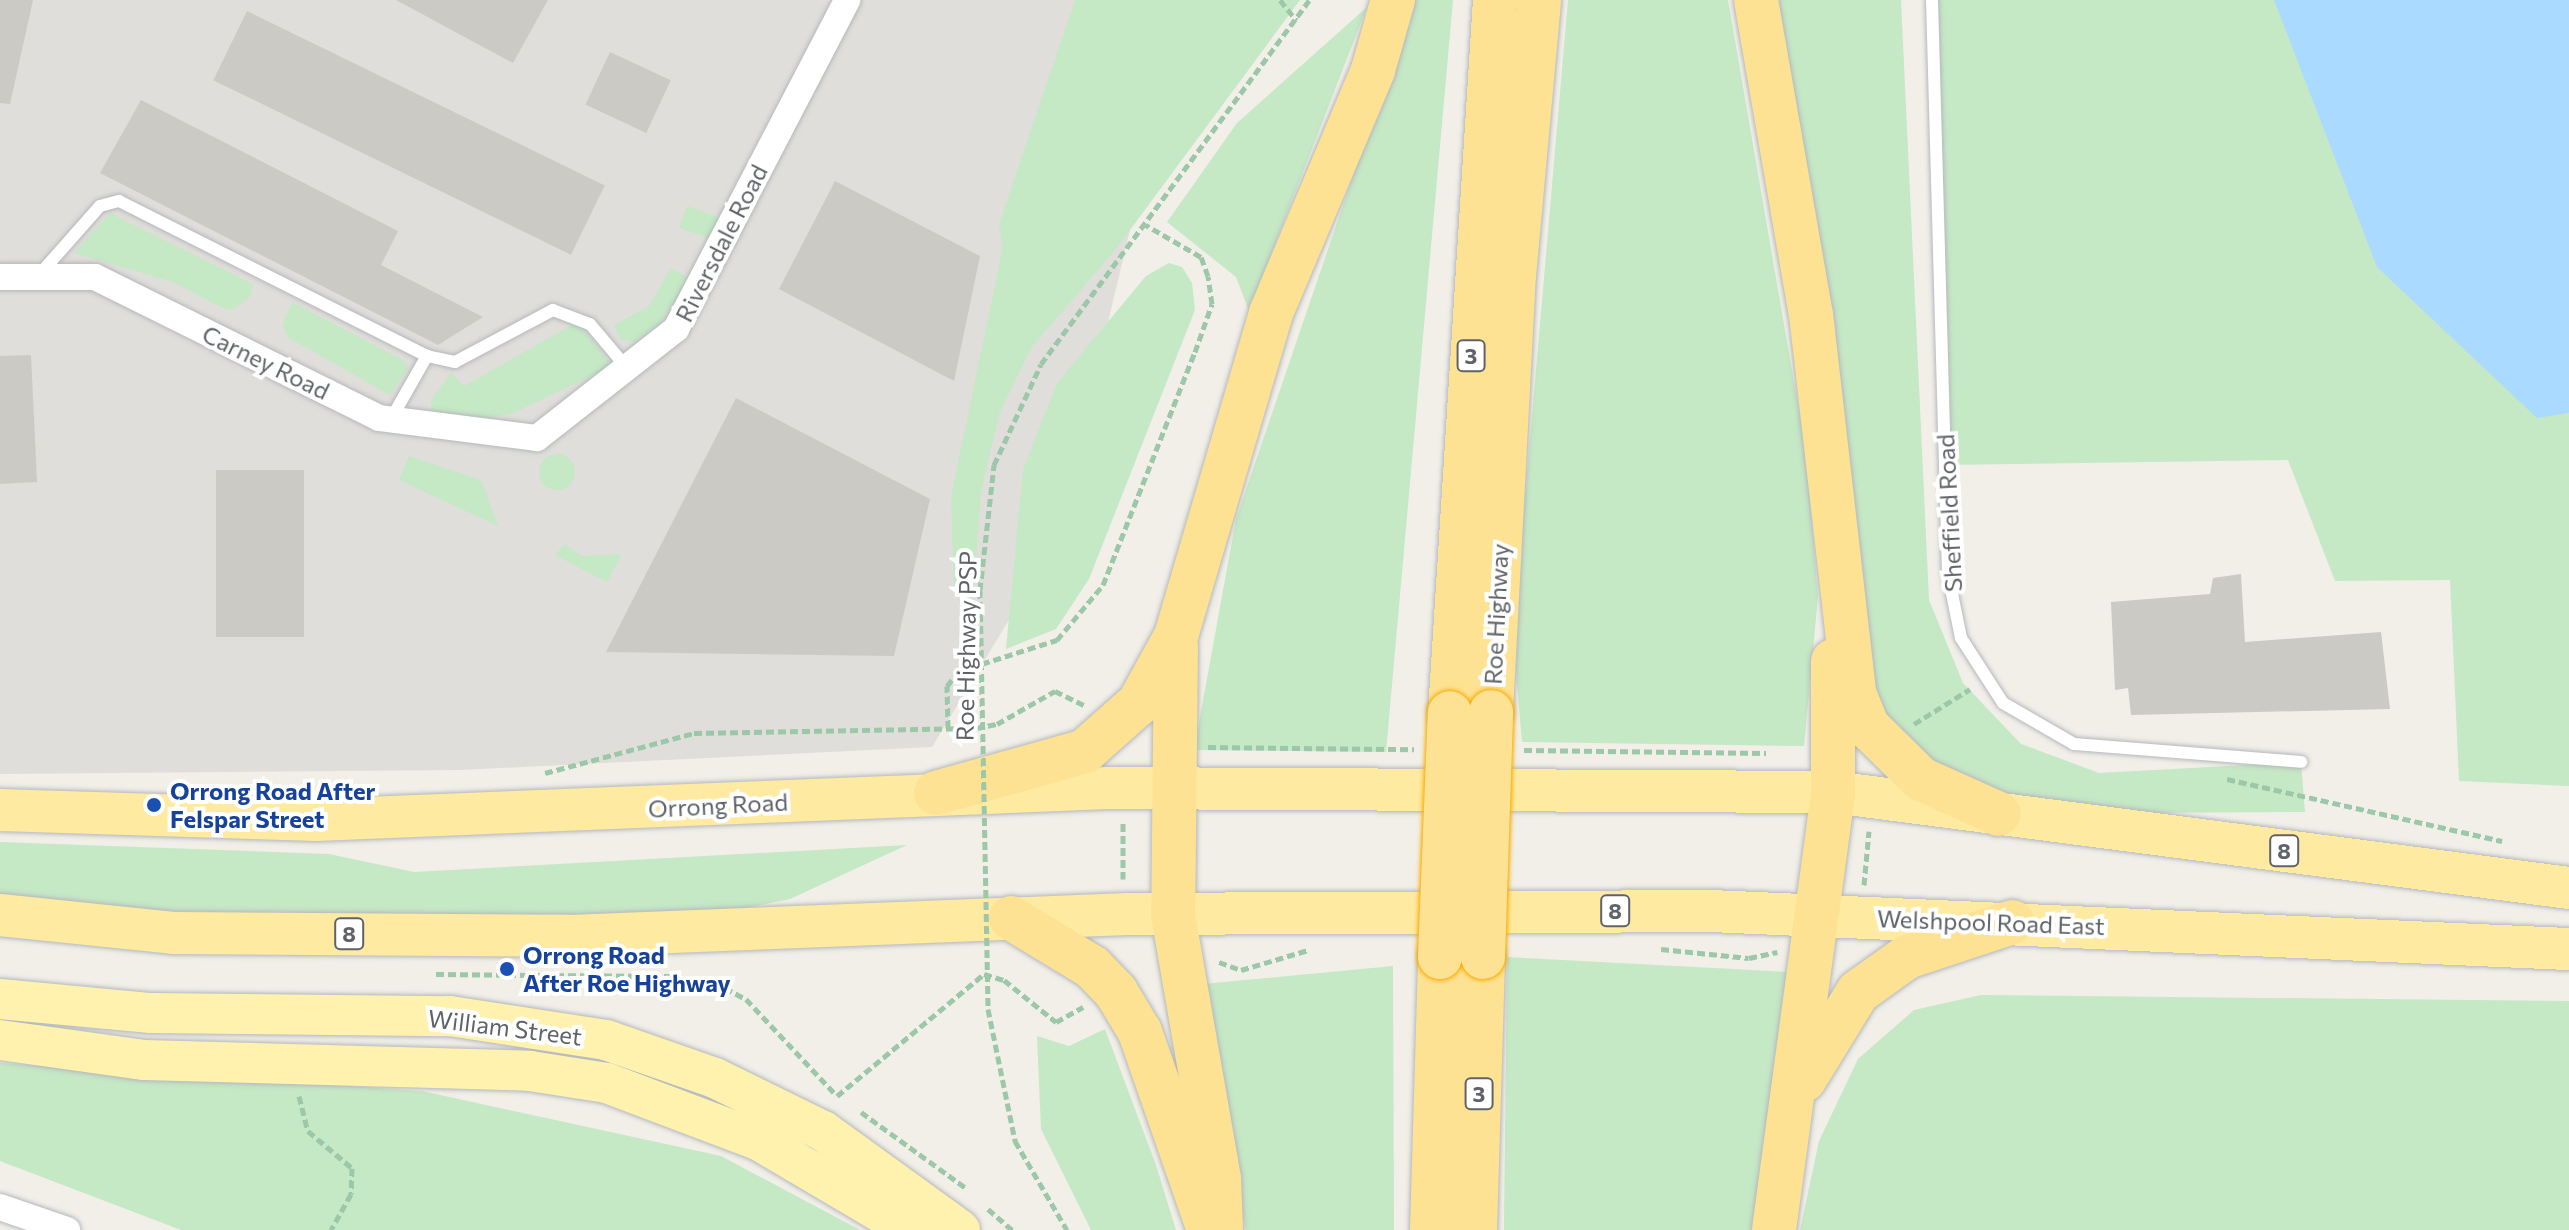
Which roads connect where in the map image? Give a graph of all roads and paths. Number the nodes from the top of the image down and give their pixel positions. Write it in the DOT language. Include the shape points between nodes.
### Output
graph roads {
  1 [pos="847,0"];
  2 [pos="1280,0"];
  3 [pos="1309,0"];
  4 [pos="1393,0"];
  5 [pos="1495,0"];
  6 [pos="1539,0"];
  7 [pos="1756,0"];
  8 [pos="1932,0"];
  9 [pos="1296,20"];
  10 [pos="1146,225"];
  11 [pos="0,277"];
  12 [pos="37,277"];
  13 [pos="427,356"];
  14 [pos="627,368"];
  15 [pos="391,420"];
  16 [pos="537,438"];
  17 [pos="1834,494"];
  18 [pos="1176,636"];
  19 [pos="1471,712"];
  20 [pos="948,728"];
  21 [pos="1115,728"];
  22 [pos="2301,762"];
  23 [pos="540,774"];
  24 [pos="1170,787"];
  25 [pos="1126,788"];
  26 [pos="936,793"];
  27 [pos="1852,794"];
  28 [pos="0,810"];
  29 [pos="1999,814"];
  30 [pos="2569,888"];
  31 [pos="1128,914"];
  32 [pos="0,915"];
  33 [pos="1818,915"];
  34 [pos="1862,917"];
  35 [pos="1011,918"];
  36 [pos="2012,922"];
  37 [pos="1176,936"];
  38 [pos="1325,944"];
  39 [pos="1656,948"];
  40 [pos="2569,949"];
  41 [pos="1462,957"];
  42 [pos="1813,960"];
  43 [pos="1109,984"];
  44 [pos="0,999"];
  45 [pos="0,1040"];
  46 [pos="299,1080"];
  47 [pos="1796,1093"];
  48 [pos="837,1096"];
  49 [pos="0,1207"];
  50 [pos="67,1230"];
  51 [pos="331,1230"];
  52 [pos="911,1230"];
  53 [pos="960,1230"];
  54 [pos="1067,1230"];
  55 [pos="1209,1230"];
  56 [pos="1221,1230"];
  57 [pos="1432,1230"];
  58 [pos="1475,1230"];
  59 [pos="1774,1230"];
  1 -- 14 [label="street, Riversdale Road" via="676,329"];
  2 -- 9 [label="path"];
  3 -- 9 [label="path, Roe Highway PSP"];
  4 -- 18 [label="highway" via="1373,70 1271,313"];
  5 -- 19 [label="highway, Roe Highway / 3"];
  6 -- 19 [label="highway, Roe Highway / 3"];
  7 -- 17 [label="highway"];
  8 -- 22 [label="lane, Sheffield Road" via="1948,574 1961,638 2003,703 2074,744"];
  9 -- 10 [label="path, Roe Highway PSP"];
  10 -- 20 [label="path" via="1201,257 1212,304 1195,352 1103,585 1057,640 959,671 947,686"];
  10 -- 54 [label="path, Roe Highway PSP, bridge" via="1041,364 994,465 980,590 988,1009 1015,1141"];
  11 -- 12 [label="street, Carney Road"];
  12 -- 13 [label="lane" via="100,206 119,201"];
  12 -- 15 [label="street, Carney Road" via="95,277"];
  13 -- 14 [label="lane" via="455,362 553,310 590,324"];
  13 -- 15 [label="lane"];
  14 -- 16 [label="street, Riversdale Road"];
  15 -- 16 [label="street, Carney Road"];
  17 -- 27 [label="highway"];
  17 -- 29 [label="highway" via="1847,656 1868,727 1921,779"];
  18 -- 21 [label="highway" via="1139,703"];
  18 -- 24 [label="highway"];
  19 -- 41 [label="highway, Roe Highway / 3, bridge"];
  20 -- 21 [label="path" via="997,724 1055,691"];
  20 -- 23 [label="path" via="694,733"];
  21 -- 26 [label="highway" via="1085,751"];
  24 -- 25 [label="highway, Orrong Road / 8"];
  24 -- 27 [label="highway, Orrong Road / 8" via="1436,785"];
  24 -- 37 [label="highway"];
  25 -- 26 [label="highway, Orrong Road / 8"];
  25 -- 31 [label="path" via="1121,836"];
  26 -- 28 [label="highway, Orrong Road / 8" via="316,820"];
  27 -- 29 [label="highway, 8"];
  27 -- 33 [label="highway"];
  27 -- 34 [label="path"];
  29 -- 30 [label="highway, 8"];
  31 -- 35 [label="highway, 8"];
  31 -- 37 [label="highway, 8"];
  32 -- 35 [label="highway, 8" via="173,933 554,936"];
  33 -- 34 [label="highway, Welshpool Road East / 8"];
  33 -- 37 [label="highway, Welshpool Road East / 8" via="1412,912"];
  33 -- 42 [label="highway"];
  34 -- 36 [label="highway, Welshpool Road East / 8"];
  35 -- 43 [label="highway"];
  36 -- 40 [label="highway, Welshpool Road East / 8"];
  36 -- 47 [label="highway" via="1907,957 1858,992"];
  37 -- 38 [label="path" via="1241,970"];
  37 -- 56 [label="highway" via="1219,1178"];
  39 -- 42 [label="path" via="1749,958 1780,951"];
  41 -- 57 [label="highway, Roe Highway / 3"];
  41 -- 58 [label="highway, Roe Highway / 3"];
  42 -- 47 [label="highway"];
  43 -- 48 [label="path" via="1072,1019 1056,1022 1004,980 984,974"];
  43 -- 55 [label="highway" via="1140,1032"];
  44 -- 53 [label="main road, William Street" via="151,1013 450,1016 606,1040 715,1078 823,1131"];
  45 -- 52 [label="main road, William Street" via="145,1060 516,1071 607,1083 758,1140"];
  46 -- 51 [label="path" via="308,1131 352,1168 351,1194"];
  47 -- 59 [label="highway"];
  49 -- 50 [label="street"];
}
